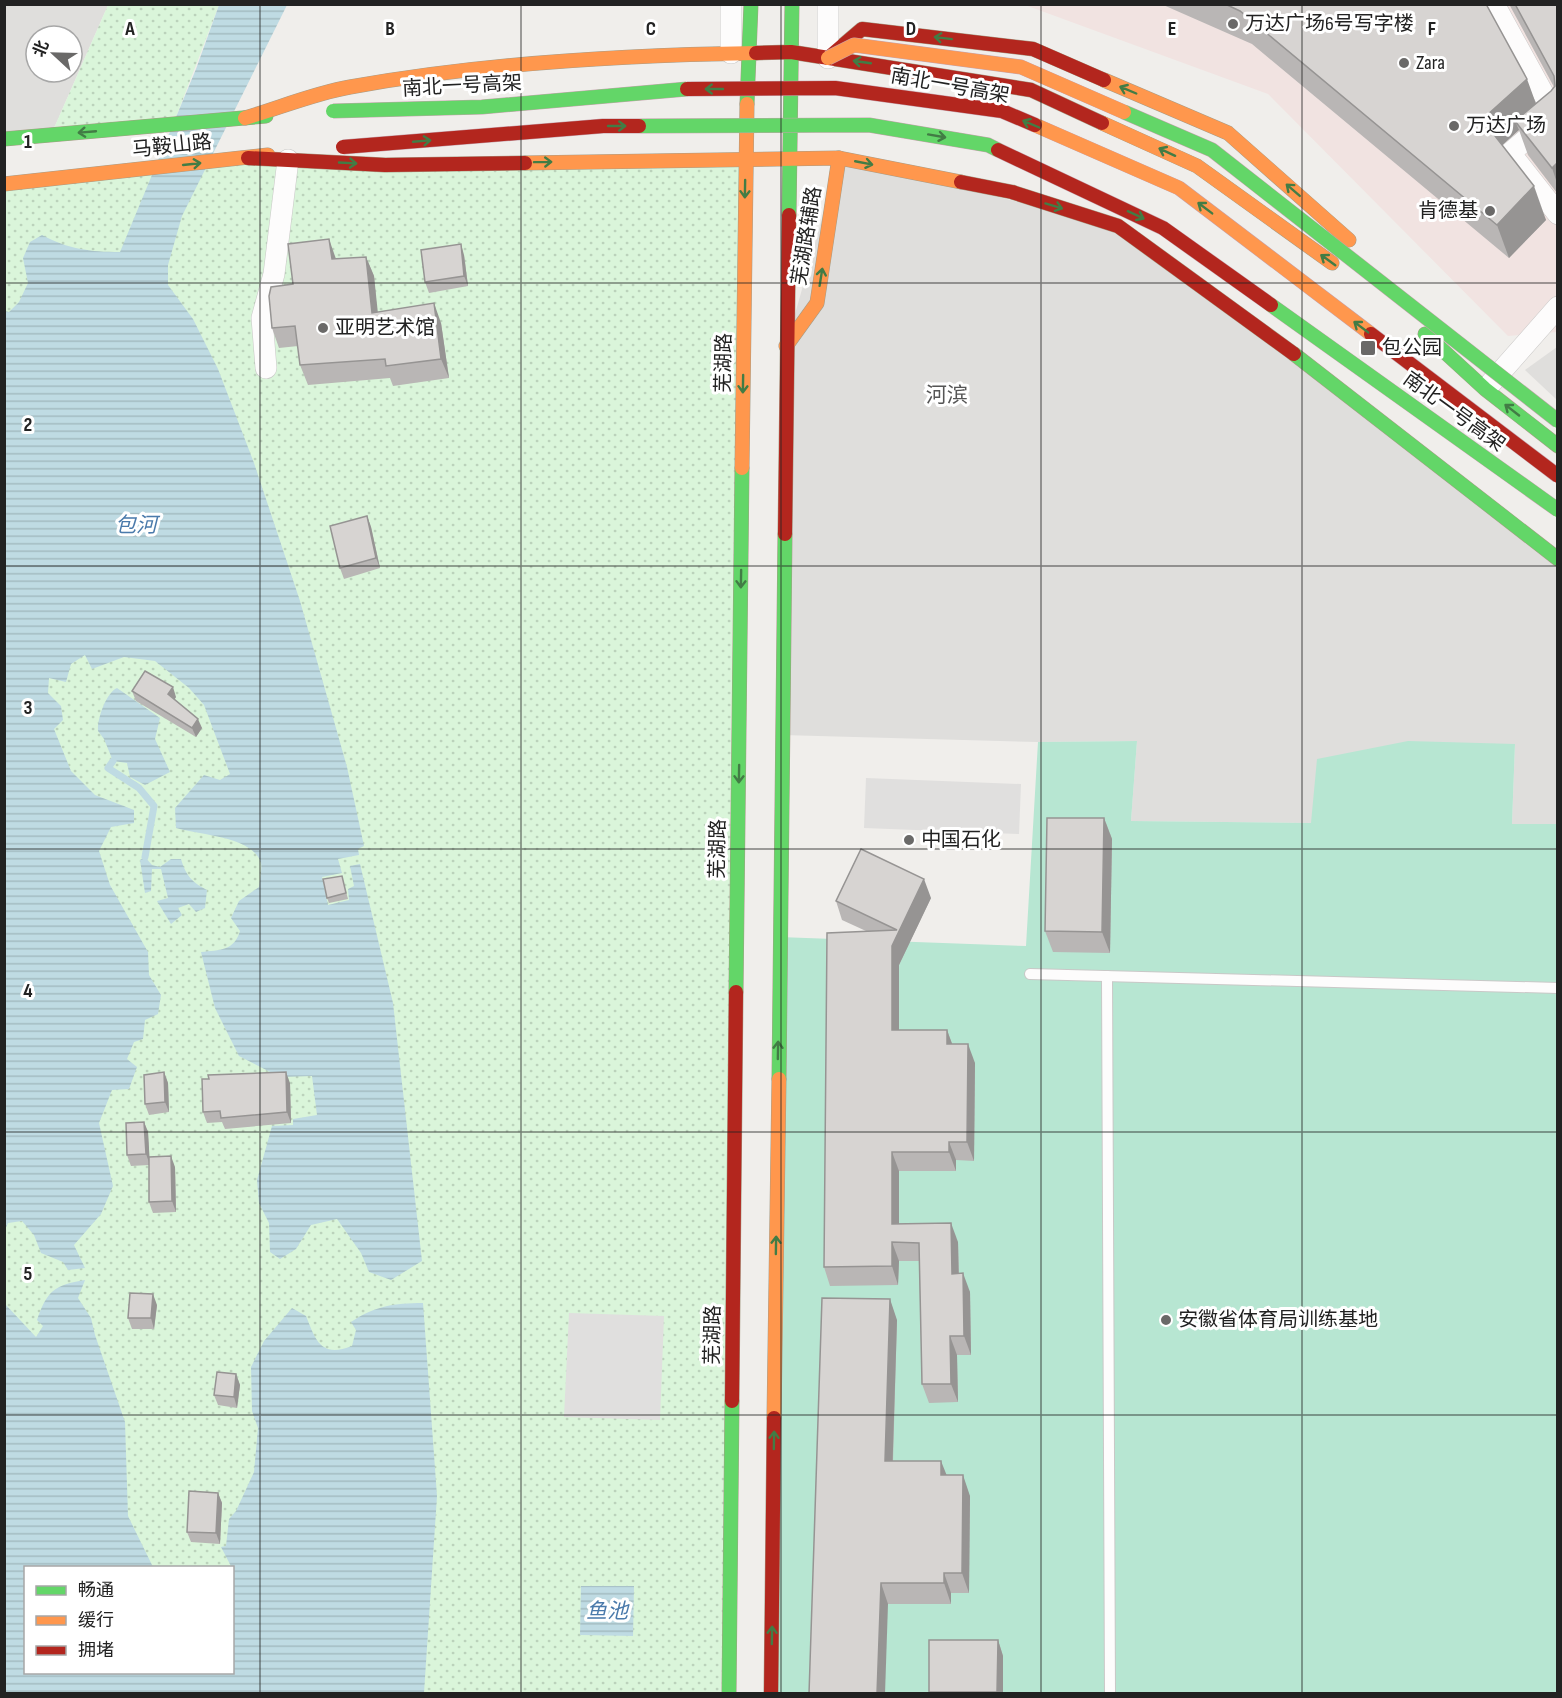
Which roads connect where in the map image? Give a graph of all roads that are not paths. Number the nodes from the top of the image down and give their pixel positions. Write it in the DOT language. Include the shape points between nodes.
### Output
graph roads {
  1 [pos="731,4"];
  2 [pos="752,4"];
  3 [pos="792,4"];
  4 [pos="828,4"];
  5 [pos="1494,4"];
  6 [pos="741,52"];
  7 [pos="791,52"];
  8 [pos="828,58"];
  9 [pos="322,112"];
  10 [pos="245,118"];
  11 [pos="4,139"];
  12 [pos="343,147"];
  13 [pos="790,157"];
  14 [pos="248,158"];
  15 [pos="839,158"];
  16 [pos="746,159"];
  17 [pos="288,160"];
  18 [pos="4,184"];
  19 [pos="1557,214"];
  20 [pos="1557,307"];
  21 [pos="786,346"];
  22 [pos="266,368"];
  23 [pos="1485,389"];
  24 [pos="1557,422"];
  25 [pos="1557,447"];
  26 [pos="1557,477"];
  27 [pos="1557,510"];
  28 [pos="1557,559"];
  29 [pos="1030,974"];
  30 [pos="1107,976"];
  31 [pos="1557,988"];
  32 [pos="729,1694"];
  33 [pos="771,1694"];
  34 [pos="1110,1694"];
  1 -- 6 [label="street"];
  2 -- 6 [label="main road, 芜湖路"];
  3 -- 7 [label="main road"];
  4 -- 8 [label="street"];
  5 -- 19 [label="street" via="1555,115 1510,153"];
  6 -- 7 [label="main road"];
  6 -- 10 [label="main road" via="467,70 348,87"];
  6 -- 16 [label="main road, 芜湖路"];
  7 -- 8 [label="main road"];
  7 -- 13 [label="main road"];
  23 -- 8 [label="main road, one-way" via="1435,341 1197,166 1031,90"];
  8 -- 24 [label="main road, bridge" via="854,45 1021,67 1212,150"];
  24 -- 8 [label="main road, one-way" via="1228,133 1034,49 862,29"];
  9 -- 10 [label="main road, 马鞍山路"];
  26 -- 9 [label="main road, 南北一号高架, one-way, bridge" via="1179,188 1002,111 835,88 662,89 482,107"];
  10 -- 11 [label="main road, 马鞍山路, one-way"];
  12 -- 14 [label="main road, 马鞍山路"];
  12 -- 27 [label="main road, 南北一号高架, one-way, bridge" via="603,126 869,125 988,145 1163,228"];
  13 -- 15 [label="main road"];
  13 -- 16 [label="main road"];
  13 -- 21 [label="main road"];
  14 -- 17 [label="main road"];
  18 -- 14 [label="main road, 马鞍山路, one-way"];
  21 -- 15 [label="main road, 芜湖路辅路, one-way" via="817,303"];
  15 -- 28 [label="main road, one-way" via="1012,192 1118,226 1341,388"];
  17 -- 16 [label="main road, one-way" via="385,165"];
  16 -- 32 [label="main road, 芜湖路, one-way"];
  17 -- 22 [label="street" via="274,274 262,318"];
  20 -- 23 [label="street"];
  33 -- 21 [label="main road, one-way"];
  25 -- 23 [label="main road, one-way"];
  29 -- 30 [label="lane"];
  30 -- 31 [label="lane"];
  30 -- 34 [label="lane"];
}
